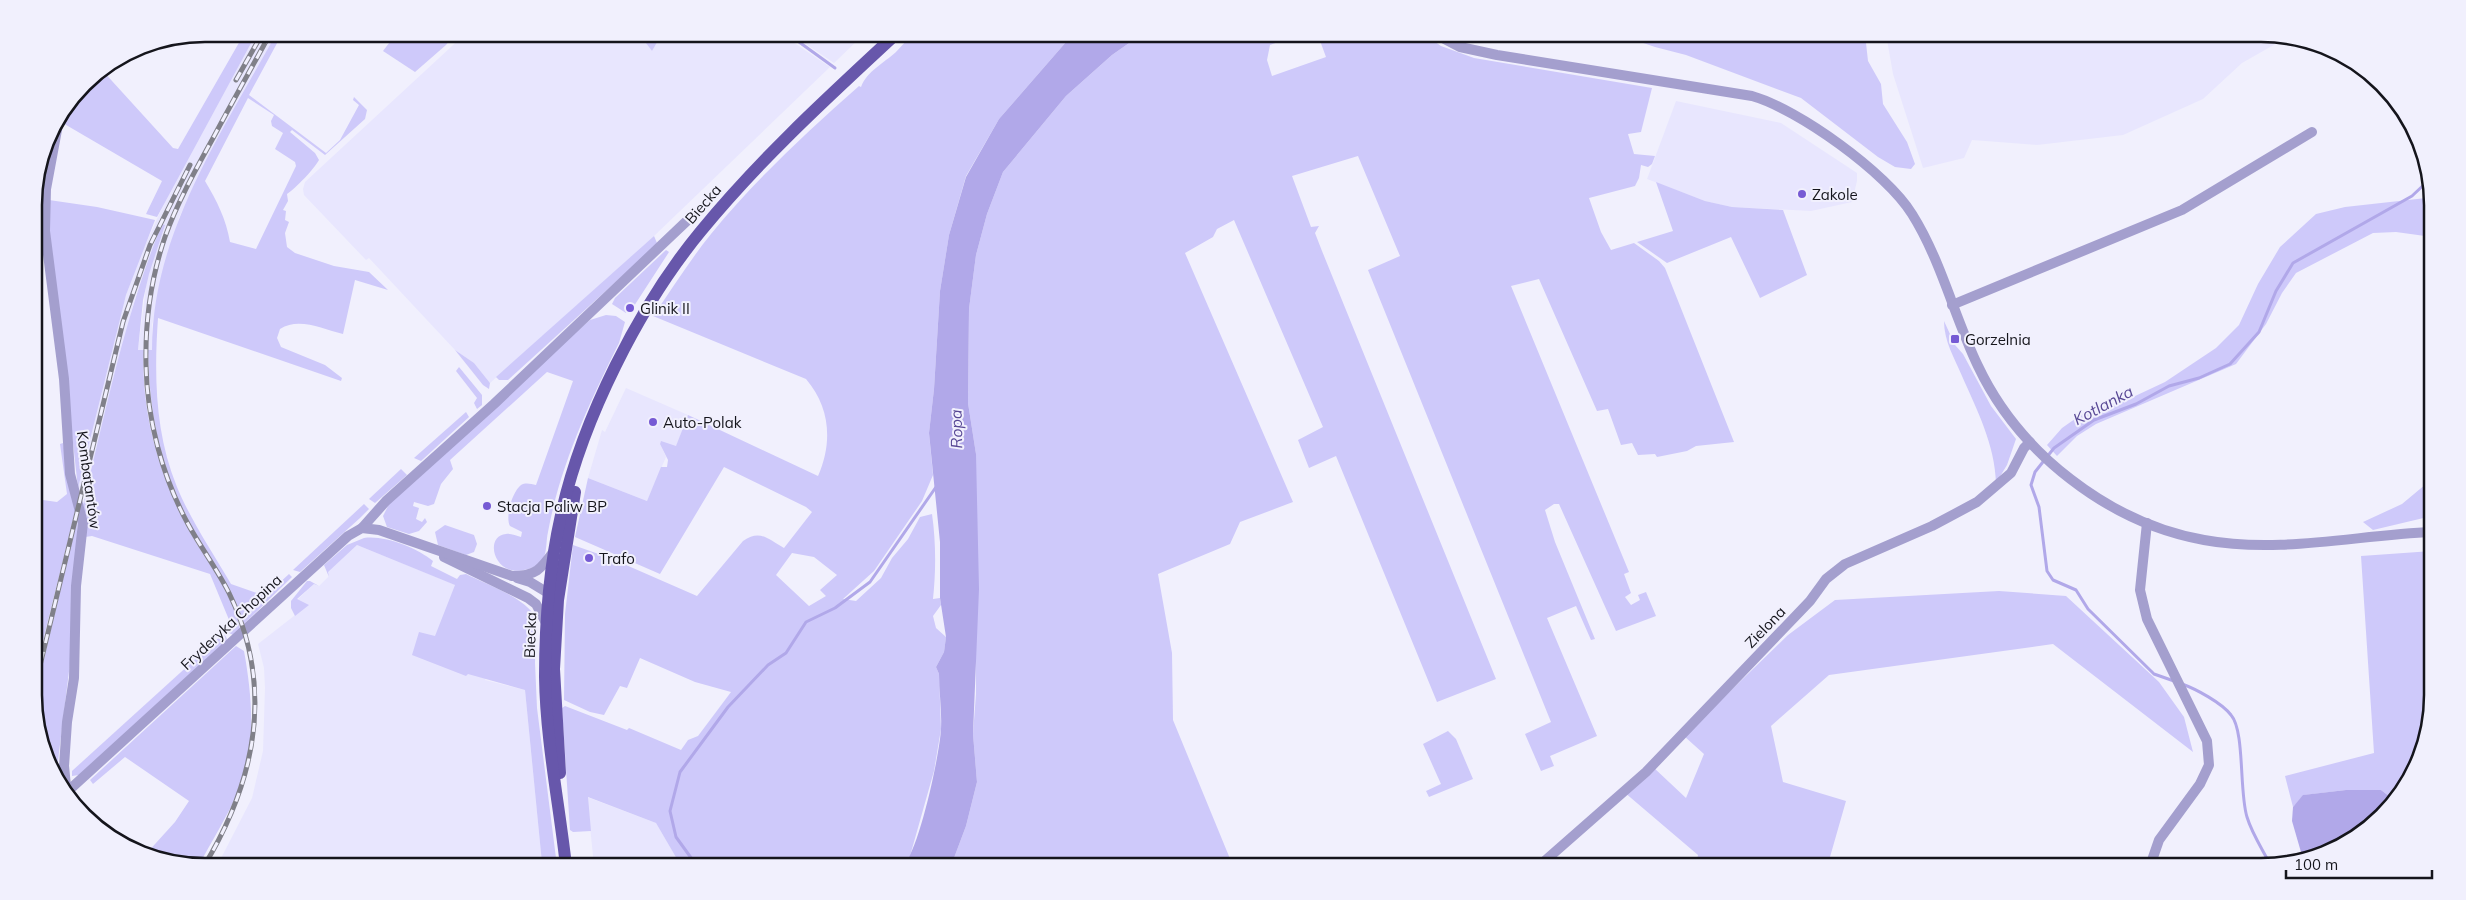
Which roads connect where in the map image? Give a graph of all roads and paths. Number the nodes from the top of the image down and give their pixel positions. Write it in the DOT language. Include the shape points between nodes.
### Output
graph roads {
  1 [pos="887,42"];
  2 [pos="1450,42"];
  3 [pos="2312,132"];
  4 [pos="43,209"];
  5 [pos="691,217"];
  6 [pos="1952,305"];
  7 [pos="588,434"];
  8 [pos="2030,442"];
  9 [pos="2147,523"];
  10 [pos="362,528"];
  11 [pos="2424,533"];
  12 [pos="433,550"];
  13 [pos="554,550"];
  14 [pos="512,576"];
  15 [pos="553,596"];
  16 [pos="528,598"];
  17 [pos="546,624"];
  18 [pos="65,777"];
  19 [pos="72,787"];
  20 [pos="563,841"];
  21 [pos="1549,857"];
  22 [pos="2153,857"];
  23 [pos="565,858"];
  1 -- 7 [label="main road, Biecka" via="812,112 700,232 671,270 634,331"];
  2 -- 6 [label="street" via="1488,53 1752,96 1783,107 1869,168 1898,194 1922,234"];
  3 -- 6 [label="street" via="2182,210"];
  4 -- 18 [label="street, Kombatantów" via="64,379 68,455 83,523 76,586 74,678 67,722"];
  5 -- 10 [label="street, Fryderyka Chopina" via="494,404 386,501"];
  6 -- 8 [label="street" via="1978,368 1998,402"];
  7 -- 13 [label="main road, Biecka" via="572,474"];
  7 -- 15 [label="main road, Biecka" via="559,584"];
  8 -- 9 [label="street" via="2103,500"];
  8 -- 21 [label="street, Zielona" via="2011,473 1977,502 1932,526 1845,564 1826,580 1646,772"];
  9 -- 11 [label="street" via="2205,540 2258,546"];
  9 -- 22 [label="street" via="2140,590 2147,619 2207,741 2210,765 2159,840"];
  10 -- 12 [label="street" via="379,530"];
  10 -- 19 [label="street, Fryderyka Chopina" via="348,536"];
  12 -- 14 [label="street"];
  12 -- 16 [label="street"];
  13 -- 14 [label="street" via="537,571 526,576"];
  13 -- 15 [label="main road, Biecka"];
  14 -- 15 [label="street"];
  15 -- 16 [label="street"];
  15 -- 17 [label="main road, Biecka"];
  15 -- 20 [label="main road, Biecka"];
  16 -- 17 [label="street" via="536,604"];
  17 -- 20 [label="main road, Biecka" via="548,736"];
  20 -- 23 [label="main road, Biecka"];
}
